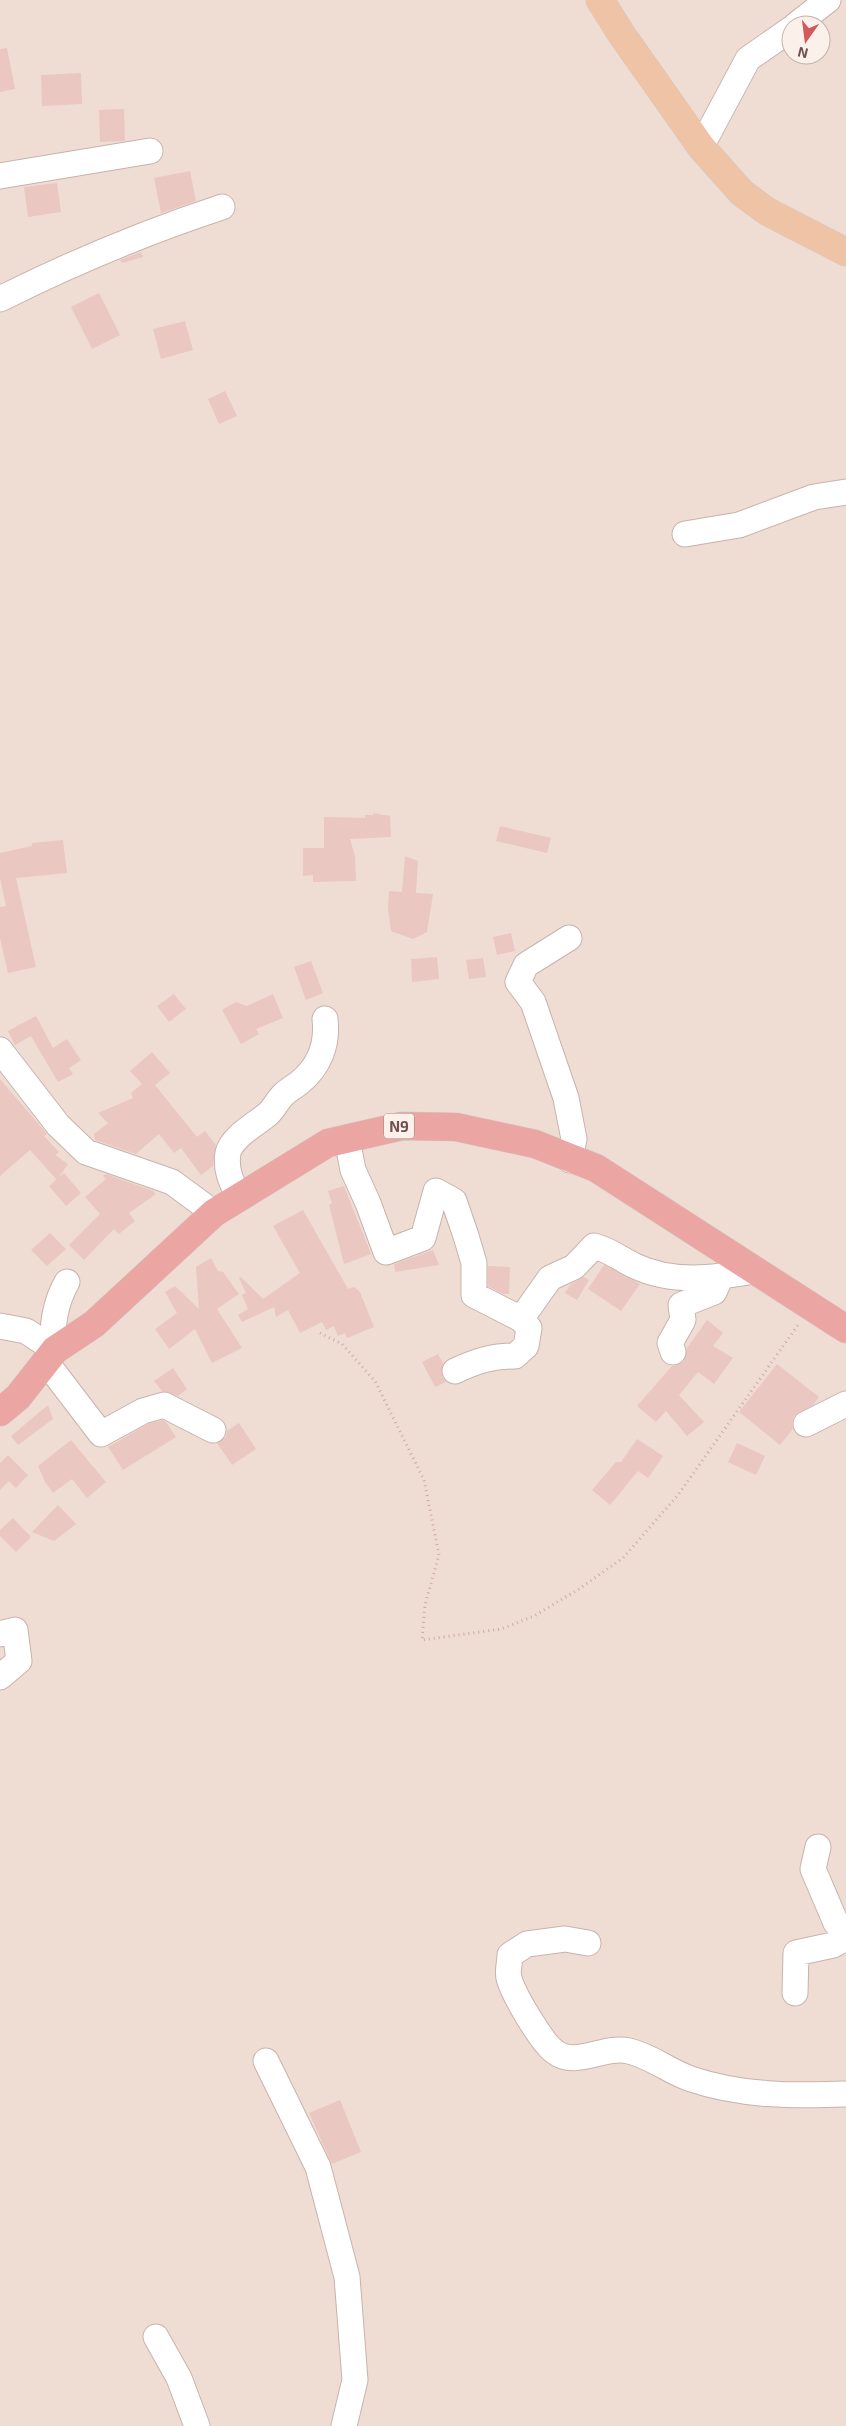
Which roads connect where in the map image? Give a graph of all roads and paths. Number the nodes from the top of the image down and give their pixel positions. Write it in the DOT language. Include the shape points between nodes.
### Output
graph roads {
  1 [pos="600,0"];
  2 [pos="828,0"];
  3 [pos="809,15"];
  4 [pos="781,36"];
  5 [pos="701,147"];
  6 [pos="150,151"];
  7 [pos="0,176"];
  8 [pos="222,207"];
  9 [pos="846,252"];
  10 [pos="0,299"];
  11 [pos="846,492"];
  12 [pos="685,534"];
  13 [pos="569,938"];
  14 [pos="325,1019"];
  15 [pos="0,1050"];
  16 [pos="348,1139"];
  17 [pos="570,1160"];
  18 [pos="239,1198"];
  19 [pos="214,1212"];
  20 [pos="754,1271"];
  21 [pos="721,1277"];
  22 [pos="67,1282"];
  23 [pos="810,1308"];
  24 [pos="521,1319"];
  25 [pos="0,1326"];
  26 [pos="846,1330"];
  27 [pos="320,1333"];
  28 [pos="672,1352"];
  29 [pos="50,1356"];
  30 [pos="456,1371"];
  31 [pos="846,1404"];
  32 [pos="0,1412"];
  33 [pos="806,1424"];
  34 [pos="213,1430"];
  35 [pos="0,1634"];
  36 [pos="0,1677"];
  37 [pos="818,1847"];
  38 [pos="846,1930"];
  39 [pos="846,1938"];
  40 [pos="588,1943"];
  41 [pos="795,1993"];
  42 [pos="266,2061"];
  43 [pos="846,2094"];
  44 [pos="156,2337"];
  45 [pos="197,2426"];
  46 [pos="344,2426"];
  1 -- 5 [label="main road"];
  2 -- 3 [label="street"];
  4 -- 5 [label="street" via="748,59"];
  5 -- 9 [label="main road" via="742,193 768,212"];
  6 -- 7 [label="street"];
  8 -- 10 [label="street" via="160,227 64,266"];
  11 -- 12 [label="street" via="814,497 739,525"];
  13 -- 17 [label="street" via="526,965 518,982 533,1002 566,1098 574,1139"];
  14 -- 18 [label="street" via="327,1035 321,1057 312,1070 228,1151 230,1179"];
  15 -- 19 [label="street" via="58,1125 86,1152 172,1182"];
  16 -- 17 [label="highway, N9" via="402,1126 456,1127 536,1144"];
  16 -- 18 [label="highway, N9" via="328,1143"];
  16 -- 24 [label="street" via="353,1170 386,1252 423,1238 436,1191 454,1201 474,1263 474,1295"];
  17 -- 20 [label="highway, N9" via="596,1168"];
  18 -- 19 [label="highway, N9"];
  19 -- 29 [label="highway, N9" via="94,1324"];
  20 -- 21 [label="street"];
  20 -- 23 [label="highway, N9"];
  21 -- 24 [label="street" via="671,1276 636,1266 608,1249 594,1246 574,1267 550,1278"];
  21 -- 28 [label="street" via="714,1292 681,1305 683,1320 670,1343"];
  22 -- 29 [label="street" via="53,1324"];
  23 -- 26 [label="highway, N9"];
  23 -- 27 [label="path" via="678,1494 623,1558 534,1616 501,1629 422,1640 425,1605 439,1555 424,1480 375,1381 342,1344"];
  24 -- 30 [label="street" via="529,1328 526,1346 515,1356 495,1356"];
  25 -- 29 [label="street" via="26,1331"];
  29 -- 32 [label="highway, N9" via="18,1397"];
  29 -- 34 [label="street" via="101,1434 143,1411 164,1405"];
  31 -- 33 [label="street"];
  35 -- 36 [label="street" via="15,1630 19,1661"];
  37 -- 38 [label="street" via="813,1869 836,1923"];
  39 -- 41 [label="street" via="833,1945 796,1953"];
  40 -- 43 [label="street" via="565,1939 527,1944 510,1955 508,1977 519,2001 555,2052 571,2059 614,2049 629,2051 691,2079 769,2095"];
  42 -- 46 [label="street" via="318,2167 347,2277 355,2380"];
  44 -- 45 [label="street" via="179,2378"];
}
